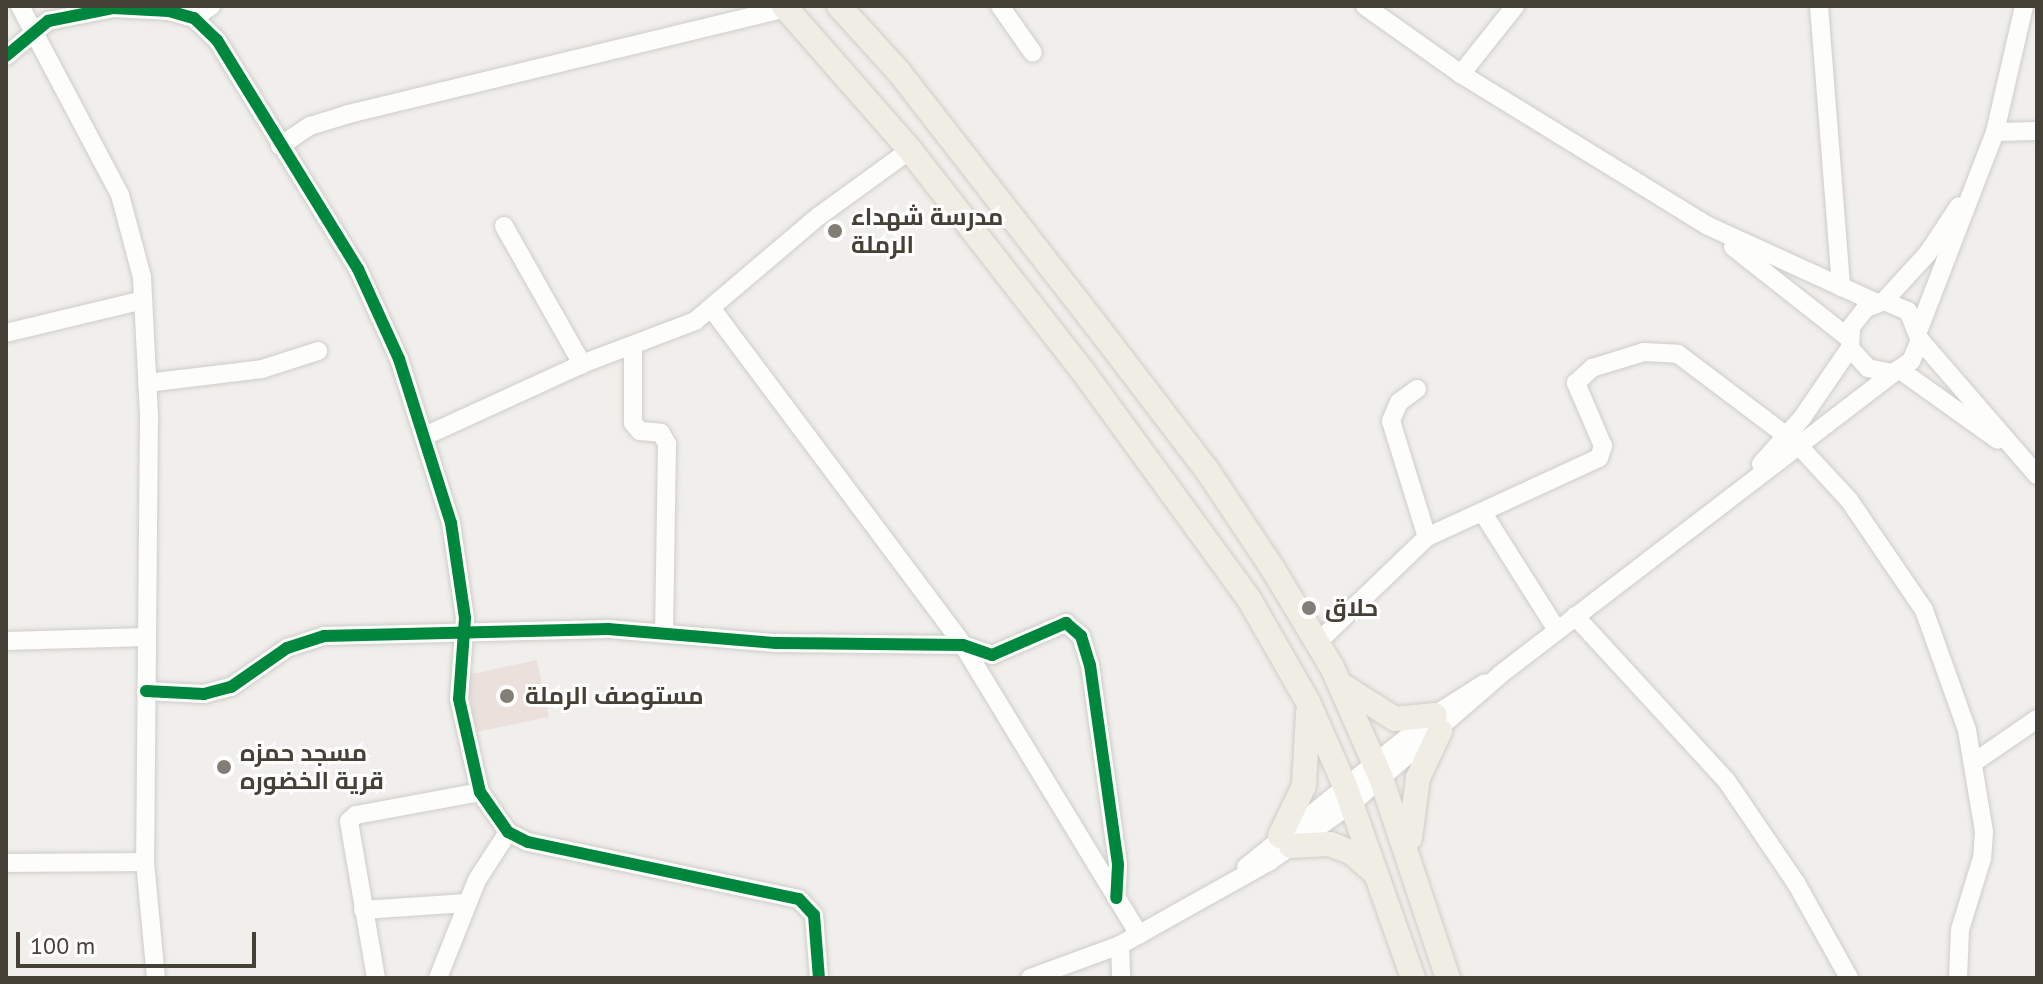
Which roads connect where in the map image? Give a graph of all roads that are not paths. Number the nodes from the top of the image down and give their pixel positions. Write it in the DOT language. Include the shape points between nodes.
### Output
graph roads {
  1 [pos="20,6"];
  2 [pos="211,6"];
  3 [pos="839,6"];
  4 [pos="1000,6"];
  5 [pos="1365,6"];
  6 [pos="1515,6"];
  7 [pos="1819,6"];
  8 [pos="2024,6"];
  9 [pos="785,7"];
  10 [pos="169,8"];
  11 [pos="194,18"];
  12 [pos="34,33"];
  13 [pos="1033,53"];
  14 [pos="6,56"];
  15 [pos="1461,74"];
  16 [pos="2037,131"];
  17 [pos="1995,132"];
  18 [pos="280,146"];
  19 [pos="910,150"];
  20 [pos="1982,169"];
  21 [pos="1706,225"];
  22 [pos="504,226"];
  23 [pos="1841,287"];
  24 [pos="143,300"];
  25 [pos="1880,302"];
  26 [pos="712,309"];
  27 [pos="6,333"];
  28 [pos="1920,334"];
  29 [pos="1850,343"];
  30 [pos="633,348"];
  31 [pos="318,351"];
  32 [pos="582,364"];
  33 [pos="1896,372"];
  34 [pos="147,383"];
  35 [pos="1417,389"];
  36 [pos="425,436"];
  37 [pos="1794,441"];
  38 [pos="2014,451"];
  39 [pos="2037,475"];
  40 [pos="1483,513"];
  41 [pos="1427,537"];
  42 [pos="1575,616"];
  43 [pos="1557,630"];
  44 [pos="462,632"];
  45 [pos="664,633"];
  46 [pos="146,637"];
  47 [pos="6,641"];
  48 [pos="1318,642"];
  49 [pos="963,645"];
  50 [pos="1339,683"];
  51 [pos="146,691"];
  52 [pos="1308,702"];
  53 [pos="2037,719"];
  54 [pos="1437,723"];
  55 [pos="1973,763"];
  56 [pos="1378,770"];
  57 [pos="480,792"];
  58 [pos="1348,795"];
  59 [pos="508,832"];
  60 [pos="1286,841"];
  61 [pos="1409,848"];
  62 [pos="145,862"];
  63 [pos="6,863"];
  64 [pos="1379,877"];
  65 [pos="1116,898"];
  66 [pos="467,903"];
  67 [pos="363,910"];
  68 [pos="1139,935"];
  69 [pos="1120,945"];
  70 [pos="1840,975"];
  71 [pos="156,978"];
  72 [pos="376,978"];
  73 [pos="438,978"];
  74 [pos="819,978"];
  75 [pos="1030,978"];
  76 [pos="1121,978"];
  77 [pos="1413,978"];
  78 [pos="1448,978"];
  79 [pos="1958,978"];
  1 -- 12 [label="street"];
  2 -- 11 [label="street"];
  3 -- 48 [label="main road" via="899,72 1207,470"];
  4 -- 13 [label="street"];
  5 -- 15 [label="street"];
  6 -- 15 [label="street"];
  7 -- 23 [label="street"];
  8 -- 17 [label="street"];
  9 -- 18 [label="street" via="349,114 310,126"];
  9 -- 19 [label="main road"];
  10 -- 11 [label="street"];
  10 -- 12 [label="street" via="72,12"];
  11 -- 18 [label="street" via="231,61"];
  12 -- 14 [label="street"];
  12 -- 24 [label="street" via="120,195 133,235"];
  15 -- 21 [label="street"];
  16 -- 17 [label="street"];
  17 -- 20 [label="street"];
  18 -- 36 [label="street" via="358,269 399,359"];
  19 -- 26 [label="street" via="819,216"];
  19 -- 52 [label="main road" via="1082,370 1249,599"];
  20 -- 25 [label="street" via="1940,238"];
  20 -- 28 [label="street"];
  21 -- 23 [label="street"];
  21 -- 29 [label="street"];
  22 -- 32 [label="street"];
  23 -- 25 [label="street"];
  24 -- 27 [label="street"];
  24 -- 34 [label="street"];
  25 -- 28 [label="street" via="1908,311"];
  25 -- 29 [label="street" via="1857,316"];
  26 -- 30 [label="street"];
  26 -- 49 [label="street"];
  28 -- 33 [label="street" via="1911,361"];
  28 -- 38 [label="street"];
  29 -- 33 [label="street" via="1868,368"];
  29 -- 37 [label="street"];
  30 -- 32 [label="street"];
  30 -- 45 [label="street" via="633,423 640,431 661,433 667,444"];
  31 -- 34 [label="street" via="262,369"];
  32 -- 36 [label="street"];
  33 -- 37 [label="street"];
  33 -- 38 [label="street"];
  34 -- 46 [label="street"];
  35 -- 41 [label="street" via="1399,402 1391,421"];
  36 -- 44 [label="street" via="464,591"];
  37 -- 40 [label="street" via="1694,361 1678,354 1644,352 1592,368 1576,383 1603,446 1599,458"];
  37 -- 42 [label="street"];
  37 -- 55 [label="street" via="1849,500 1924,610 1945,657"];
  38 -- 39 [label="street"];
  40 -- 41 [label="street"];
  40 -- 43 [label="street"];
  41 -- 48 [label="street"];
  42 -- 43 [label="street"];
  42 -- 70 [label="street" via="1726,780 1796,883"];
  43 -- 54 [label="street"];
  44 -- 45 [label="street"];
  44 -- 51 [label="street" via="324,636 287,648 231,687 204,694"];
  44 -- 57 [label="street" via="459,699"];
  45 -- 49 [label="street" via="776,643"];
  46 -- 47 [label="street"];
  46 -- 51 [label="street"];
  48 -- 50 [label="main road"];
  49 -- 65 [label="street"];
  49 -- 65 [label="street" via="996,654 1065,623 1081,636 1118,865"];
  50 -- 54 [label="main road" via="1395,719"];
  50 -- 56 [label="main road"];
  51 -- 62 [label="street"];
  52 -- 58 [label="main road"];
  52 -- 60 [label="main road" via="1304,786"];
  53 -- 55 [label="street"];
  54 -- 56 [label="street"];
  54 -- 61 [label="main road" via="1414,793"];
  55 -- 79 [label="street" via="1984,844 1960,930"];
  56 -- 58 [label="street"];
  56 -- 61 [label="main road"];
  57 -- 59 [label="street"];
  57 -- 67 [label="street" via="352,818 348,834"];
  58 -- 60 [label="street"];
  58 -- 64 [label="main road"];
  59 -- 66 [label="street"];
  59 -- 74 [label="street" via="570,855 799,899 814,915"];
  60 -- 64 [label="main road" via="1340,848"];
  60 -- 68 [label="street" via="1228,884"];
  61 -- 78 [label="main road"];
  62 -- 63 [label="street"];
  62 -- 71 [label="street"];
  64 -- 77 [label="main road"];
  65 -- 68 [label="street"];
  66 -- 67 [label="street"];
  66 -- 73 [label="street"];
  67 -- 72 [label="street"];
  68 -- 69 [label="street"];
  69 -- 75 [label="street"];
  69 -- 76 [label="street"];
}
